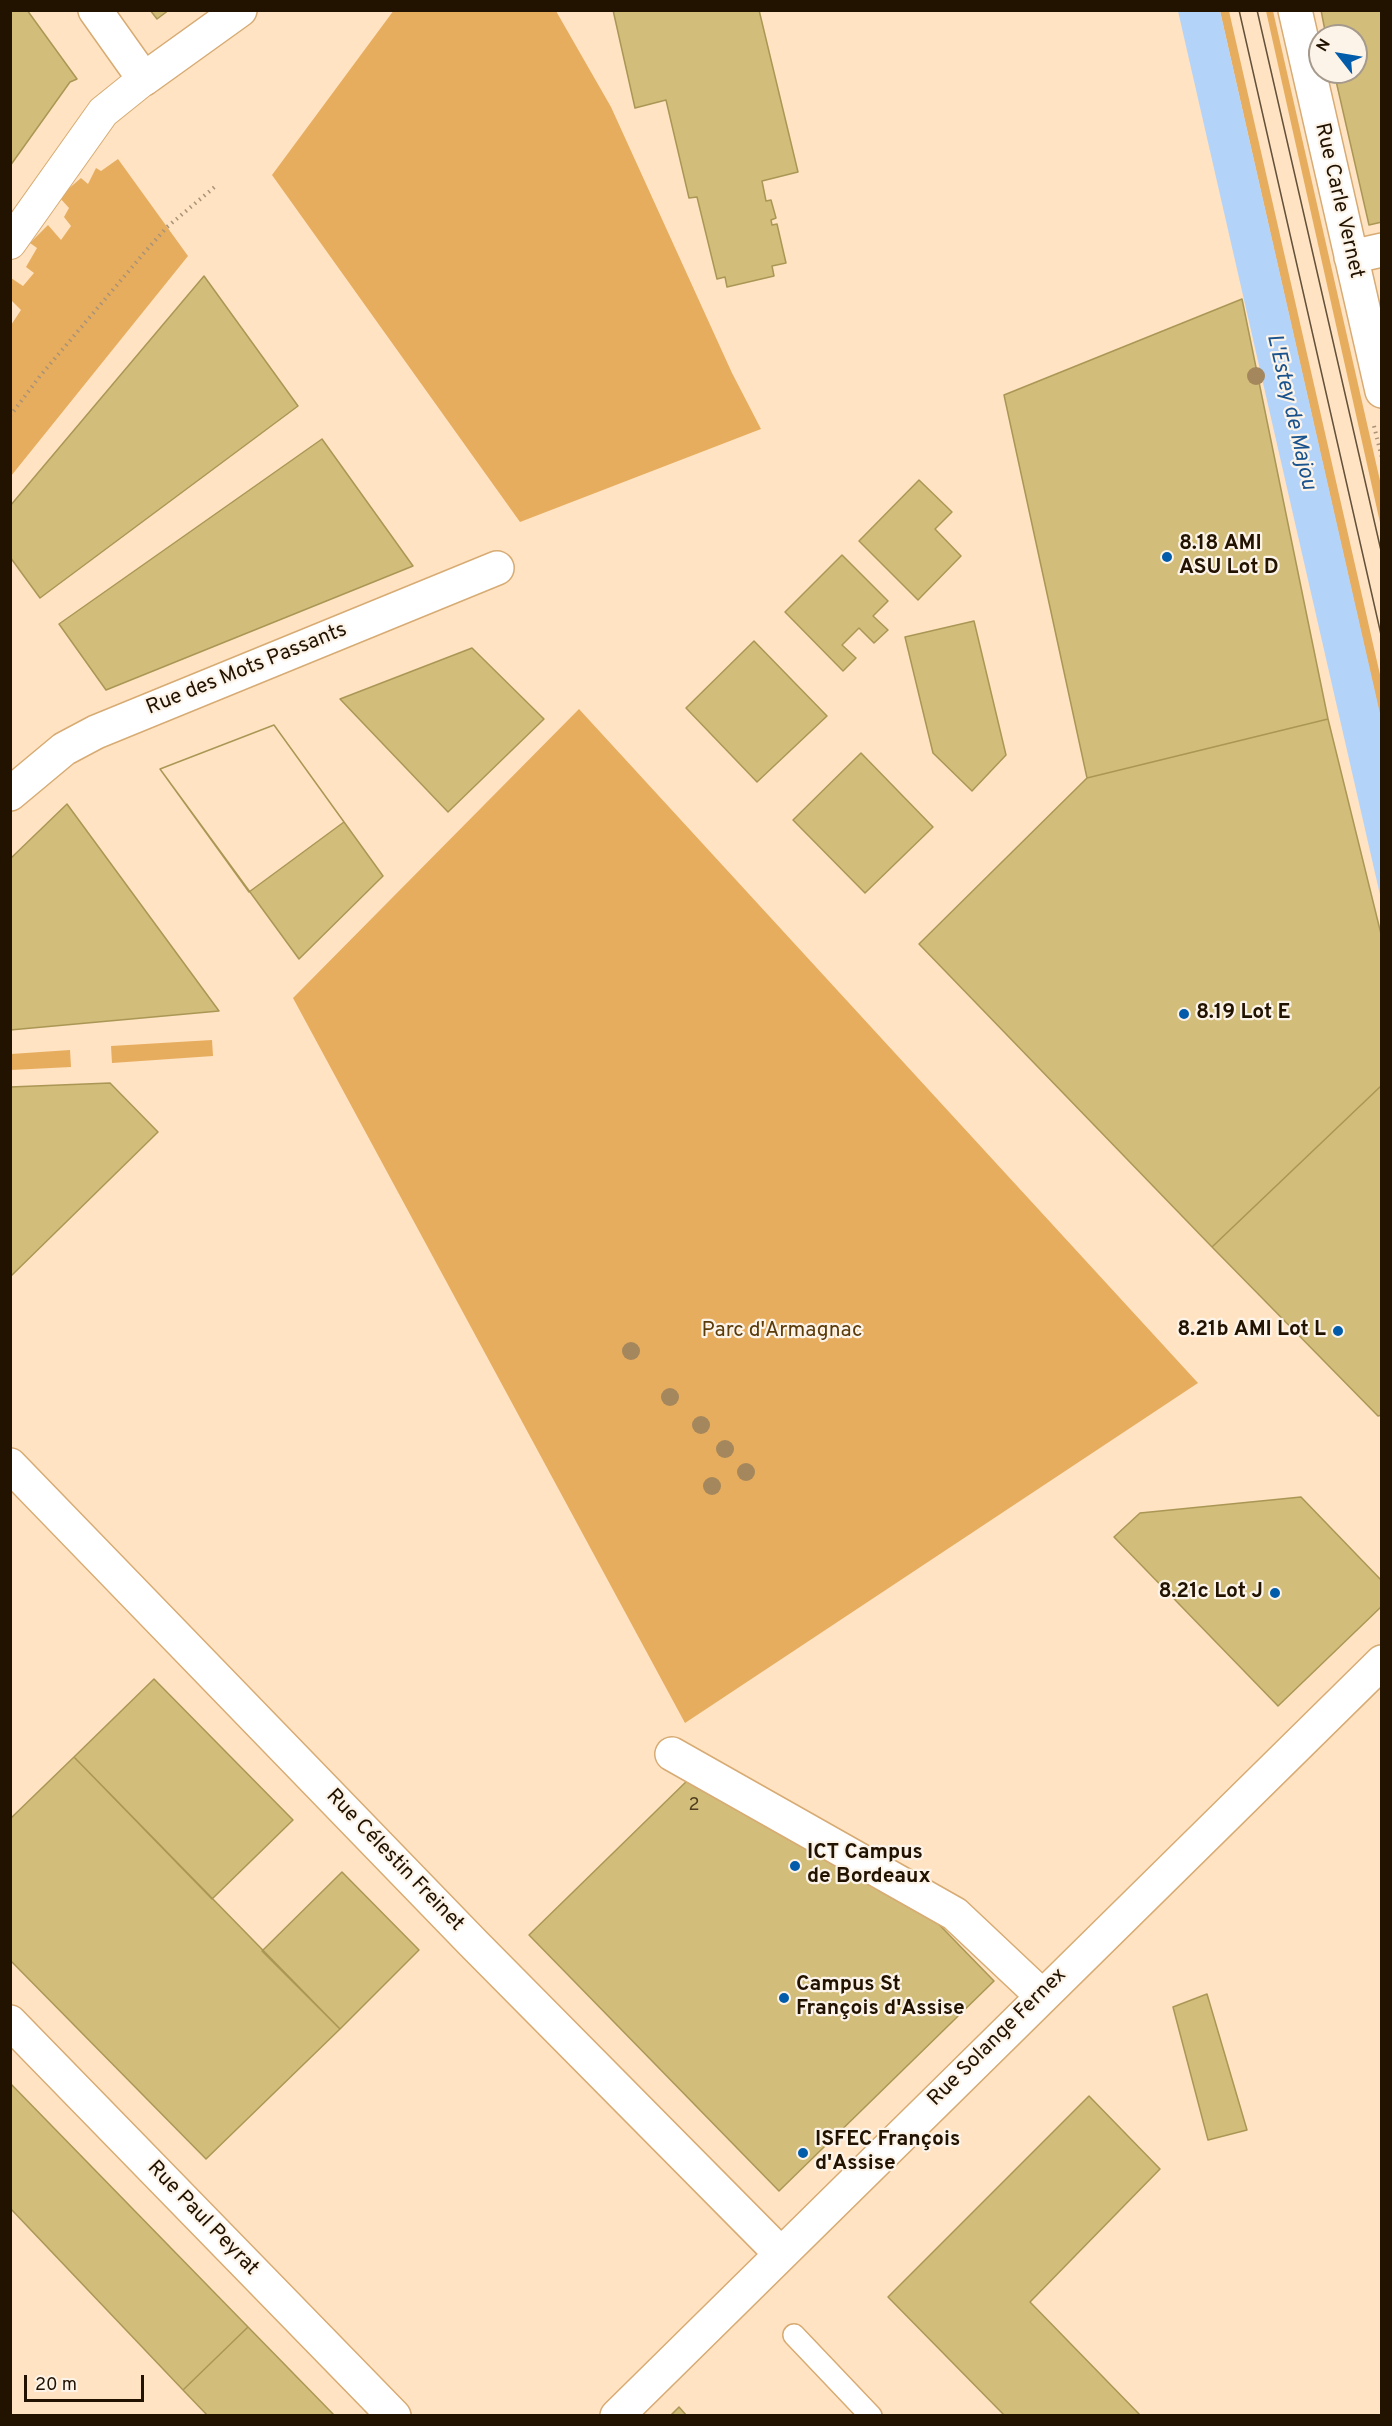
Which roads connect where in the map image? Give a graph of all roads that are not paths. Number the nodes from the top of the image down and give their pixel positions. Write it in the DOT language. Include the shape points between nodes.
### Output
graph roads {
  1 [pos="95,10"];
  2 [pos="240,10"];
  3 [pos="1295,10"];
  4 [pos="144,79"];
  5 [pos="10,243"];
  6 [pos="1366,254"];
  7 [pos="1382,391"];
  8 [pos="497,568"];
  9 [pos="10,794"];
  10 [pos="10,1465"];
  11 [pos="1382,1662"];
  12 [pos="672,1754"];
  13 [pos="1041,1995"];
  14 [pos="10,2022"];
  15 [pos="780,2253"];
  16 [pos="794,2335"];
  17 [pos="394,2415"];
  18 [pos="617,2415"];
  19 [pos="871,2415"];
  1 -- 4 [label="street"];
  2 -- 4 [label="street"];
  3 -- 6 [label="street, Rue Carle Vernet"];
  4 -- 5 [label="street" via="103,112"];
  6 -- 7 [label="street, Rue Carle Vernet"];
  8 -- 9 [label="street, Rue des Mots Passants" via="96,732 64,749"];
  10 -- 15 [label="street, Rue Célestin Freinet"];
  11 -- 13 [label="street, Rue Solange Fernex"];
  12 -- 13 [label="street" via="955,1914"];
  13 -- 15 [label="street, Rue Solange Fernex"];
  14 -- 17 [label="street, Rue Paul Peyrat"];
  15 -- 18 [label="street, Rue Solange Fernex"];
  16 -- 19 [label="lane"];
}
